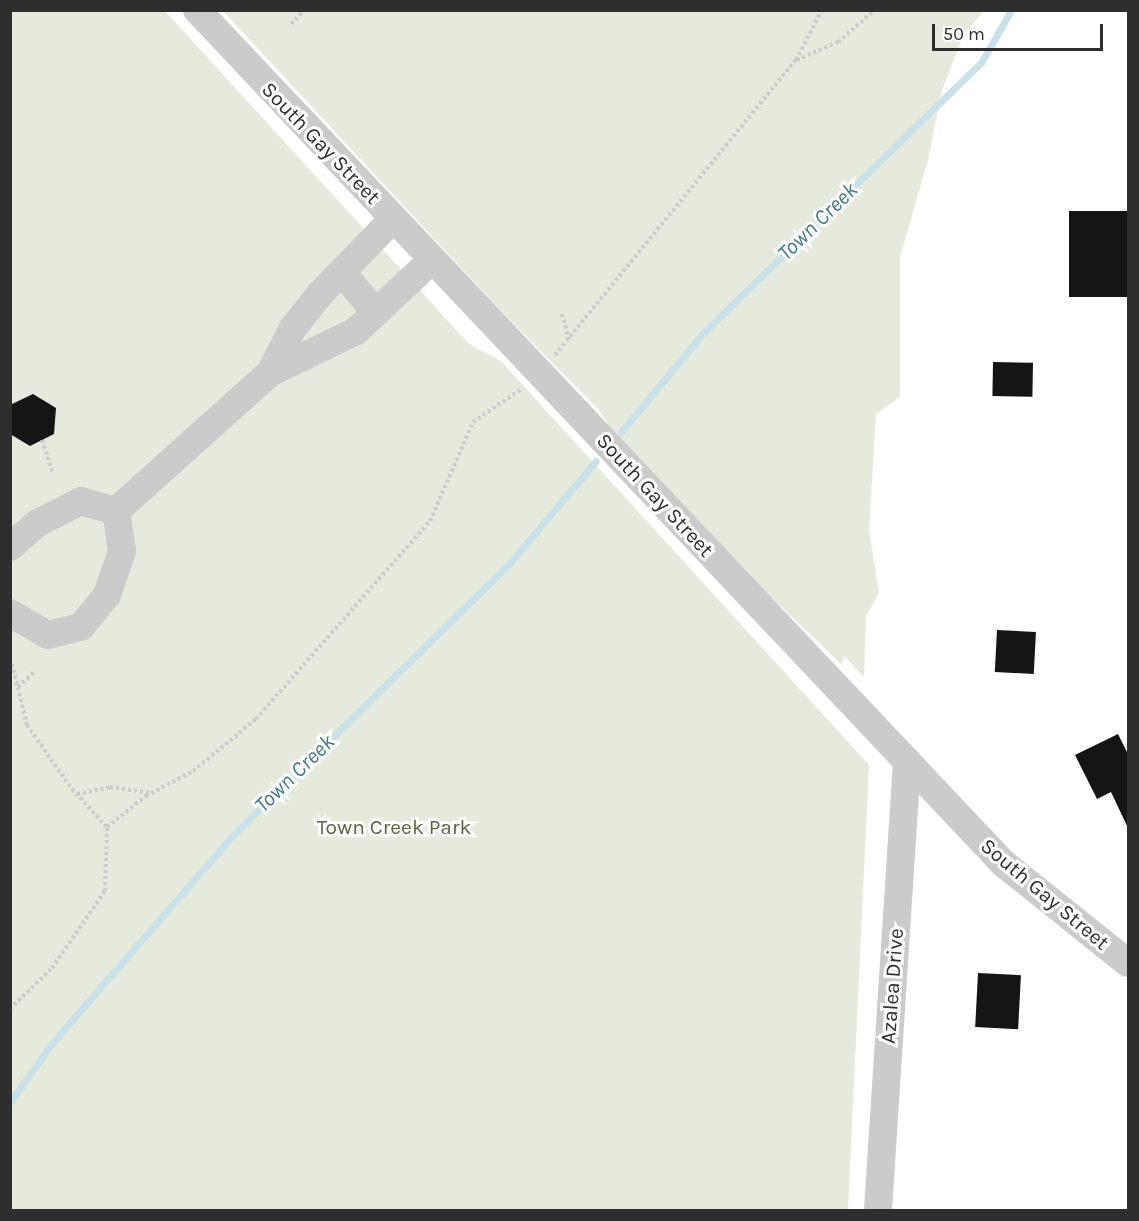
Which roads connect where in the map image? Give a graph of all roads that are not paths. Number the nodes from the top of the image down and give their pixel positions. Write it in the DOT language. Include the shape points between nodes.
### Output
graph roads {
  1 [pos="197,10"];
  2 [pos="393,219"];
  3 [pos="432,260"];
  4 [pos="342,272"];
  5 [pos="376,313"];
  6 [pos="270,373"];
  7 [pos="116,511"];
  8 [pos="10,547"];
  9 [pos="10,613"];
  10 [pos="907,761"];
  11 [pos="1128,963"];
  12 [pos="878,1210"];
  1 -- 2 [label="street, South Gay Street"];
  2 -- 3 [label="street, South Gay Street"];
  2 -- 4 [label="street"];
  3 -- 5 [label="street"];
  3 -- 10 [label="street, South Gay Street"];
  4 -- 5 [label="street"];
  4 -- 6 [label="street" via="293,328"];
  5 -- 6 [label="street" via="356,332"];
  6 -- 7 [label="street"];
  7 -- 8 [label="street" via="81,501 38,523"];
  7 -- 9 [label="street" via="122,551 107,595 81,627 48,635"];
  10 -- 11 [label="street, South Gay Street" via="1003,863"];
  10 -- 12 [label="street, Azalea Drive"];
}
